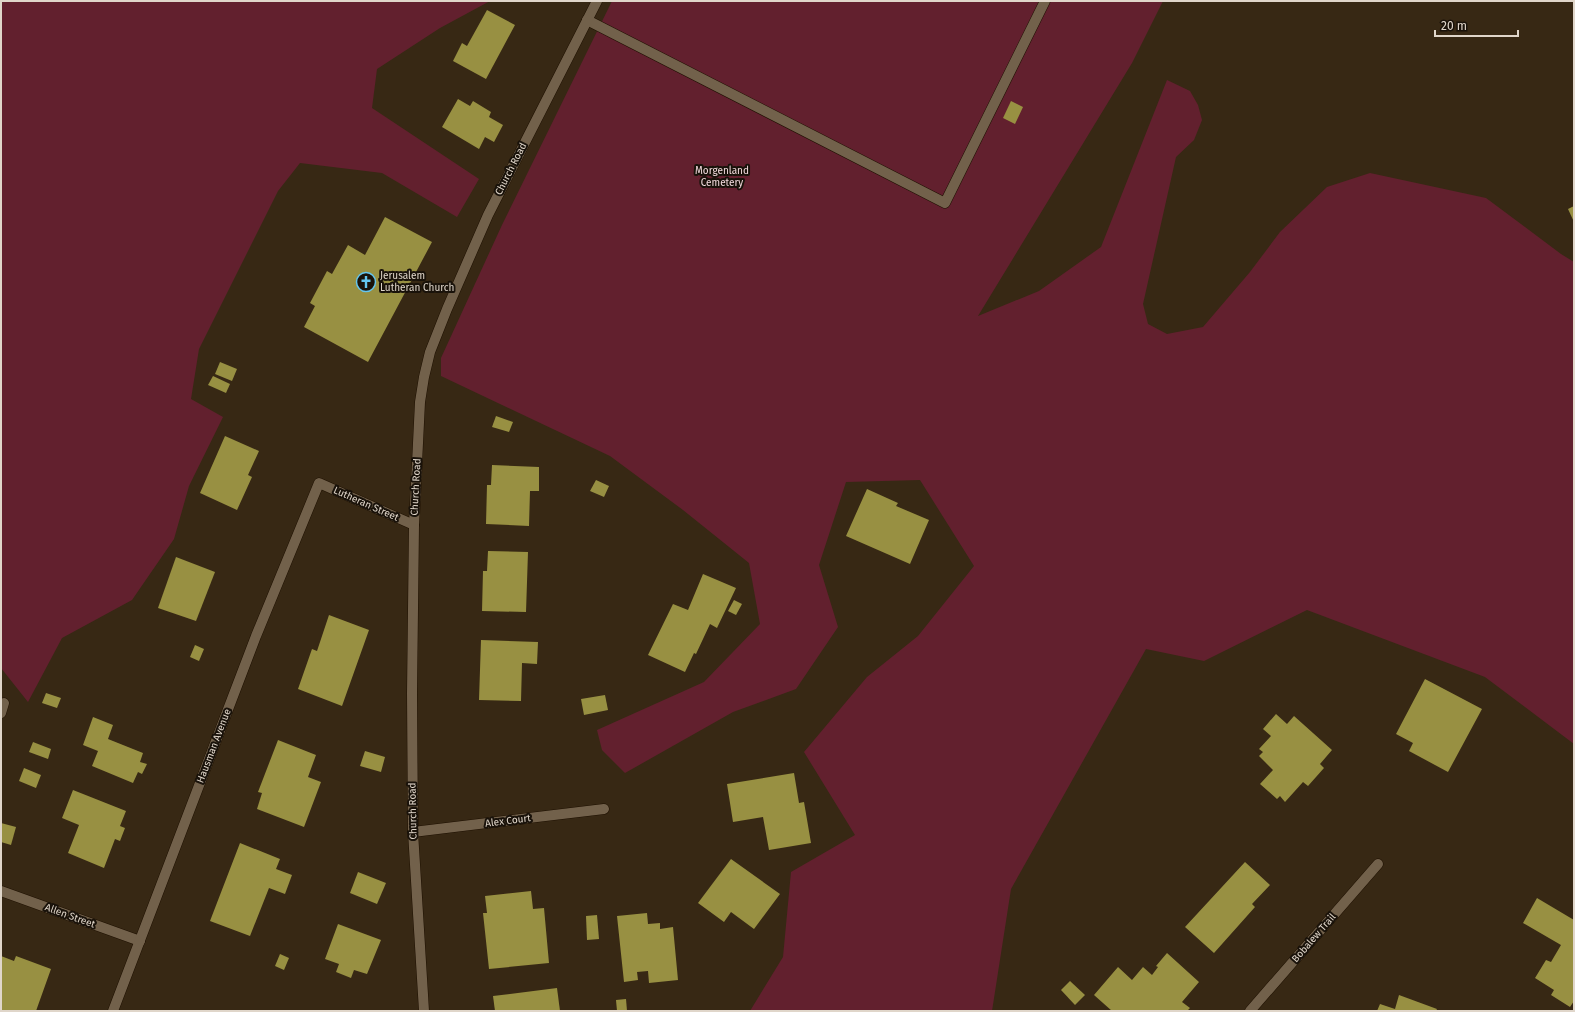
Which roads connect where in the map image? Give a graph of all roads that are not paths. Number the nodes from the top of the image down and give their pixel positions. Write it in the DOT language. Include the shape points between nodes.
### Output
graph roads {
  1 [pos="596,1"];
  2 [pos="1045,1"];
  3 [pos="587,20"];
  4 [pos="319,483"];
  5 [pos="414,525"];
  6 [pos="604,809"];
  7 [pos="412,832"];
  8 [pos="1378,864"];
  9 [pos="1,891"];
  10 [pos="140,941"];
  11 [pos="113,1011"];
  12 [pos="424,1011"];
  13 [pos="1250,1011"];
  1 -- 3 [label="street, Church Road"];
  2 -- 3 [label="street" via="945,203"];
  3 -- 5 [label="street, Church Road" via="488,215 430,352 420,402"];
  4 -- 5 [label="street, Lutheran Street"];
  4 -- 10 [label="street, Hausman Avenue" via="256,636"];
  5 -- 7 [label="street, Church Road"];
  6 -- 7 [label="street, Alex Court"];
  7 -- 12 [label="street, Church Road"];
  8 -- 13 [label="street, Bobalew Trail"];
  9 -- 10 [label="street, Allen Street"];
  10 -- 11 [label="street, Hausman Avenue"];
}
